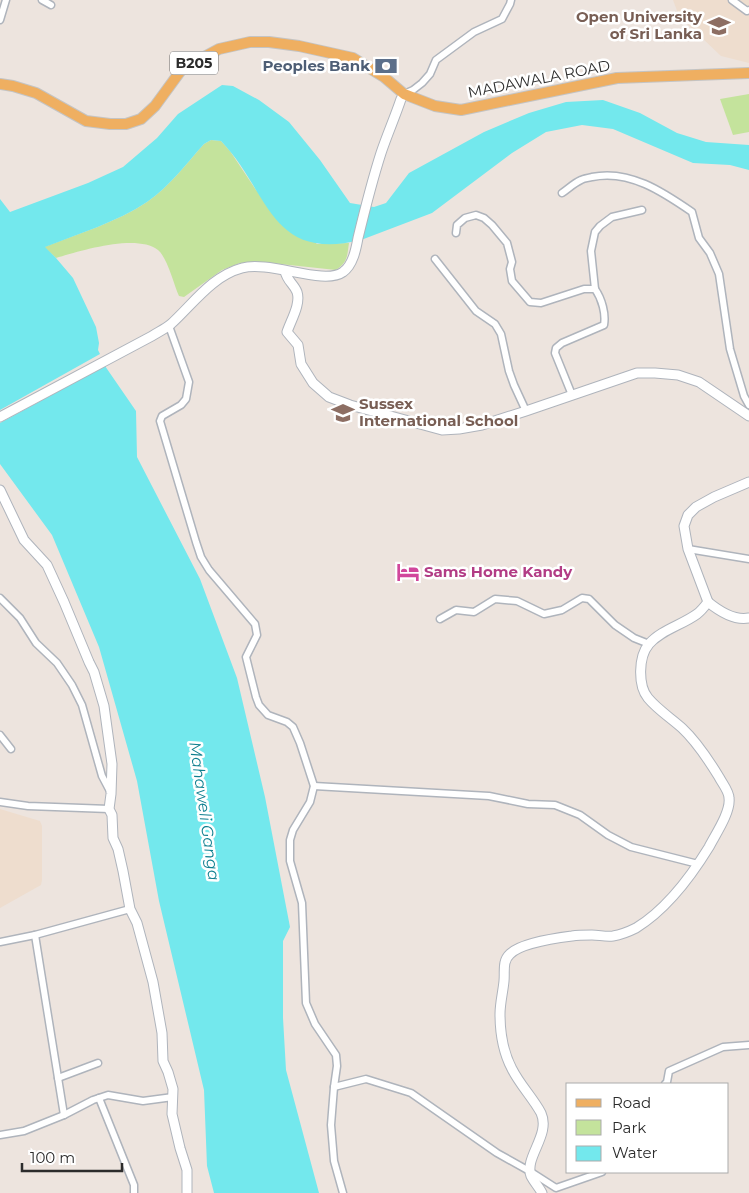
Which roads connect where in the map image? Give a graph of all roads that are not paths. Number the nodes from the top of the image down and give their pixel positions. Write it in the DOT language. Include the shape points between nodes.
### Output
graph roads {
  1 [pos="6,0"];
  2 [pos="42,0"];
  3 [pos="512,0"];
  4 [pos="732,0"];
  5 [pos="51,5"];
  6 [pos="749,10"];
  7 [pos="0,20"];
  8 [pos="749,73"];
  9 [pos="0,84"];
  10 [pos="404,94"];
  11 [pos="562,193"];
  12 [pos="642,210"];
  13 [pos="456,233"];
  14 [pos="435,260"];
  15 [pos="285,271"];
  16 [pos="595,289"];
  17 [pos="169,326"];
  18 [pos="572,396"];
  19 [pos="749,405"];
  20 [pos="526,411"];
  21 [pos="749,416"];
  22 [pos="0,417"];
  23 [pos="749,482"];
  24 [pos="0,490"];
  25 [pos="688,549"];
  26 [pos="749,559"];
  27 [pos="0,598"];
  28 [pos="708,602"];
  29 [pos="749,618"];
  30 [pos="440,619"];
  31 [pos="649,644"];
  32 [pos="0,735"];
  33 [pos="11,749"];
  34 [pos="314,786"];
  35 [pos="111,794"];
  36 [pos="0,802"];
  37 [pos="109,808"];
  38 [pos="698,864"];
  39 [pos="130,909"];
  40 [pos="35,935"];
  41 [pos="0,942"];
  42 [pos="749,1045"];
  43 [pos="98,1063"];
  44 [pos="58,1078"];
  45 [pos="666,1083"];
  46 [pos="334,1088"];
  47 [pos="173,1097"];
  48 [pos="100,1098"];
  49 [pos="64,1115"];
  50 [pos="0,1135"];
  51 [pos="531,1172"];
  52 [pos="599,1173"];
  53 [pos="134,1193"];
  54 [pos="187,1193"];
  55 [pos="343,1193"];
  56 [pos="542,1193"];
  1 -- 7 [label="street"];
  2 -- 5 [label="street"];
  3 -- 10 [label="street" via="502,19 474,32 436,60 422,84"];
  4 -- 6 [label="street"];
  8 -- 10 [label="main road, MADAWALA ROAD / B205" via="617,78 461,110 434,106"];
  9 -- 10 [label="main road, MADAWALA ROAD / B205" via="36,93 86,120 126,124 142,118 155,106 182,69 219,49 250,42 269,42 353,58 384,76"];
  10 -- 15 [label="street" via="380,154 353,257 344,272 323,276"];
  11 -- 19 [label="street" via="581,179 617,175 636,179 692,212 699,238 719,274 730,349"];
  12 -- 16 [label="street" via="612,218 595,232 591,251"];
  13 -- 16 [label="street" via="457,225 476,215 492,225 507,242 512,281 530,302 541,303"];
  14 -- 20 [label="street" via="476,311 495,324 501,334 509,371"];
  15 -- 17 [label="street" via="257,266 231,272 204,291"];
  15 -- 20 [label="street" via="298,295 287,332 298,345 302,364 313,383 329,397 442,430 482,424"];
  16 -- 18 [label="street" via="604,325 562,342 556,348 555,353"];
  17 -- 22 [label="street"];
  17 -- 34 [label="street" via="188,382 186,398 181,405 162,416 160,421 196,542 209,570 254,624 257,635 246,657 256,697 268,715 293,727"];
  18 -- 20 [label="street"];
  18 -- 21 [label="street" via="637,373 655,372 699,382"];
  23 -- 25 [label="street" via="714,497 688,515 684,526"];
  24 -- 35 [label="street" via="24,540 46,565 94,672 104,706 112,764"];
  25 -- 26 [label="street"];
  25 -- 28 [label="street"];
  27 -- 35 [label="street" via="20,618 36,643 57,663 72,685 82,705 102,776"];
  28 -- 29 [label="street" via="734,617"];
  28 -- 31 [label="street" via="698,614"];
  30 -- 31 [label="street" via="456,610 474,612 495,599 517,601 544,614 562,610 582,598 588,599 634,638"];
  31 -- 38 [label="street" via="641,663 642,686 647,697 697,744 730,797 720,827"];
  32 -- 33 [label="street"];
  34 -- 38 [label="street" via="489,796 528,804 555,805 580,815 631,847"];
  34 -- 46 [label="street" via="310,802 293,830 290,862 302,903 306,1003 314,1024 336,1055 338,1066"];
  35 -- 37 [label="street"];
  36 -- 37 [label="street"];
  37 -- 39 [label="street"];
  38 -- 51 [label="street" via="682,887 634,929 612,936 582,935 546,940 525,946 510,954 505,961 500,1014 503,1048 512,1070 542,1116 543,1129 530,1166"];
  39 -- 40 [label="street"];
  39 -- 47 [label="street" via="138,923 153,982 162,1033 163,1061"];
  40 -- 41 [label="street"];
  40 -- 44 [label="street"];
  42 -- 45 [label="street" via="723,1047 668,1071"];
  43 -- 44 [label="street"];
  44 -- 49 [label="street"];
  46 -- 51 [label="street" via="366,1079 411,1093 497,1153"];
  46 -- 55 [label="street" via="331,1126 334,1162"];
  47 -- 48 [label="street" via="143,1100 108,1095"];
  47 -- 54 [label="street" via="172,1114 187,1170"];
  48 -- 49 [label="street"];
  48 -- 53 [label="street" via="134,1185"];
  49 -- 50 [label="street" via="24,1131"];
  51 -- 52 [label="street" via="556,1188"];
  51 -- 56 [label="street"];
}
